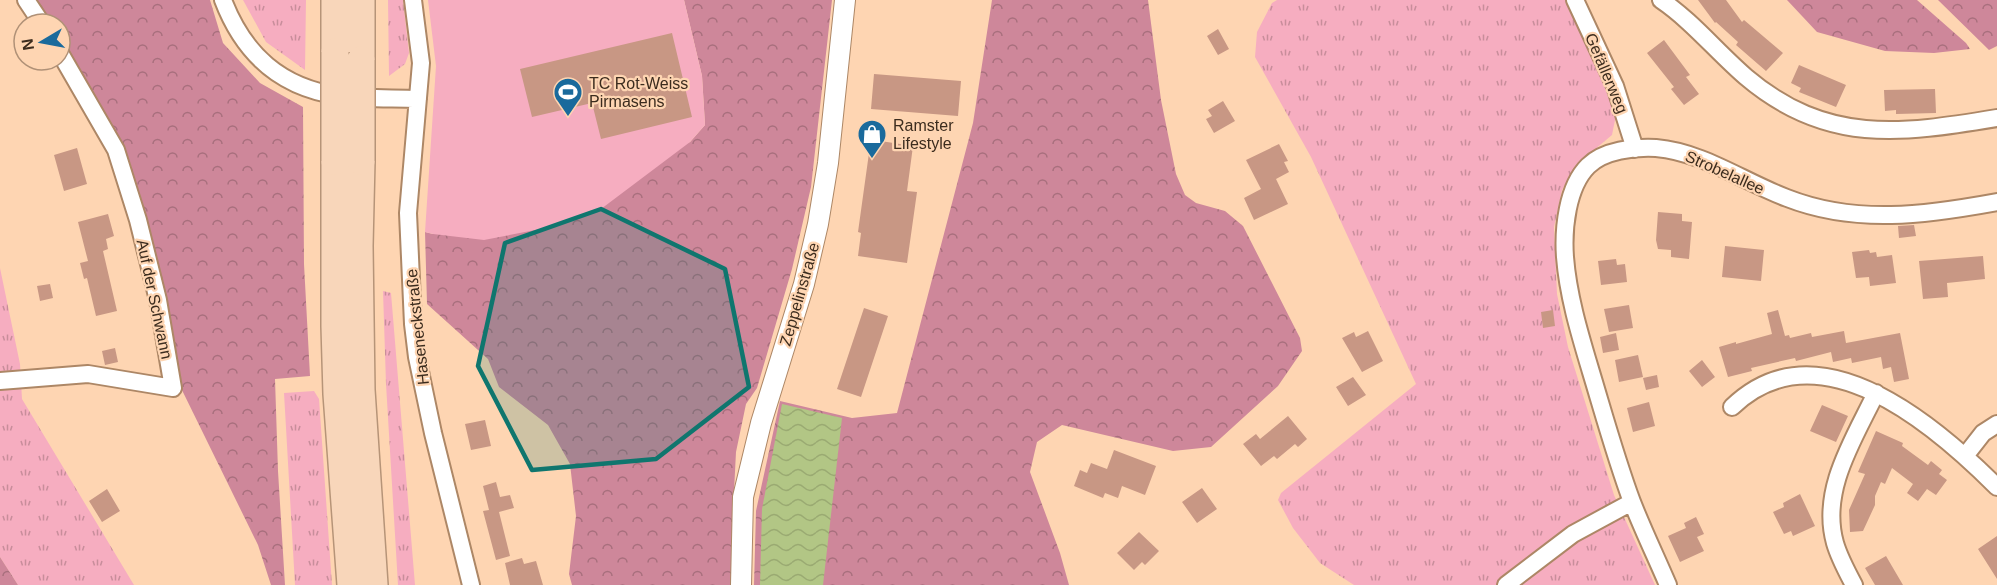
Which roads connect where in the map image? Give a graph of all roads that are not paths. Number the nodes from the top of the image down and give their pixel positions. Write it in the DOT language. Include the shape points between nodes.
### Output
graph roads {
  1 [pos="223,0"];
  2 [pos="335,0"];
  3 [pos="361,0"];
  4 [pos="413,0"];
  5 [pos="845,0"];
  6 [pos="1575,0"];
  7 [pos="1669,3"];
  8 [pos="71,72"];
  9 [pos="418,99"];
  10 [pos="1997,118"];
  11 [pos="1635,149"];
  12 [pos="348,161"];
  13 [pos="1997,202"];
  14 [pos="0,381"];
  15 [pos="1876,393"];
  16 [pos="1731,407"];
  17 [pos="1997,424"];
  18 [pos="1965,456"];
  19 [pos="1997,487"];
  20 [pos="1632,502"];
  21 [pos="351,585"];
  22 [pos="374,585"];
  23 [pos="471,585"];
  24 [pos="741,585"];
  25 [pos="1506,585"];
  26 [pos="1668,585"];
  27 [pos="1854,585"];
  1 -- 9 [label="street" via="246,46 286,81 340,96"];
  2 -- 12 [label="highway, bridge" via="334,52"];
  3 -- 12 [label="highway, bridge" via="361,60"];
  4 -- 9 [label="street, Haseneckstraße" via="420,63"];
  5 -- 24 [label="street, Zeppelinstraße" via="818,224 743,497"];
  6 -- 11 [label="street, Gefällerweg" via="1614,86"];
  7 -- 10 [label="street" via="1767,93 1829,123 1852,129 1908,131"];
  8 -- 14 [label="street, Auf der Schwann" via="116,150 158,300 173,388 88,374"];
  9 -- 23 [label="street, Haseneckstraße" via="408,213 413,324 433,433"];
  11 -- 13 [label="street, Strobelallee" via="1678,151 1789,199 1825,209 1895,216"];
  11 -- 20 [label="street, Strobelallee" via="1598,158 1586,168 1569,205 1565,256 1579,332"];
  12 -- 21 [label="highway" via="335,326"];
  12 -- 22 [label="highway" via="359,246 361,390"];
  15 -- 16 [label="street" via="1836,379 1803,376 1760,385"];
  15 -- 18 [label="street"];
  15 -- 27 [label="street" via="1845,456 1831,505 1834,542"];
  17 -- 18 [label="street" via="1983,433"];
  18 -- 19 [label="street"];
  20 -- 25 [label="street" via="1573,534"];
  20 -- 26 [label="street, Strobelallee"];
}
